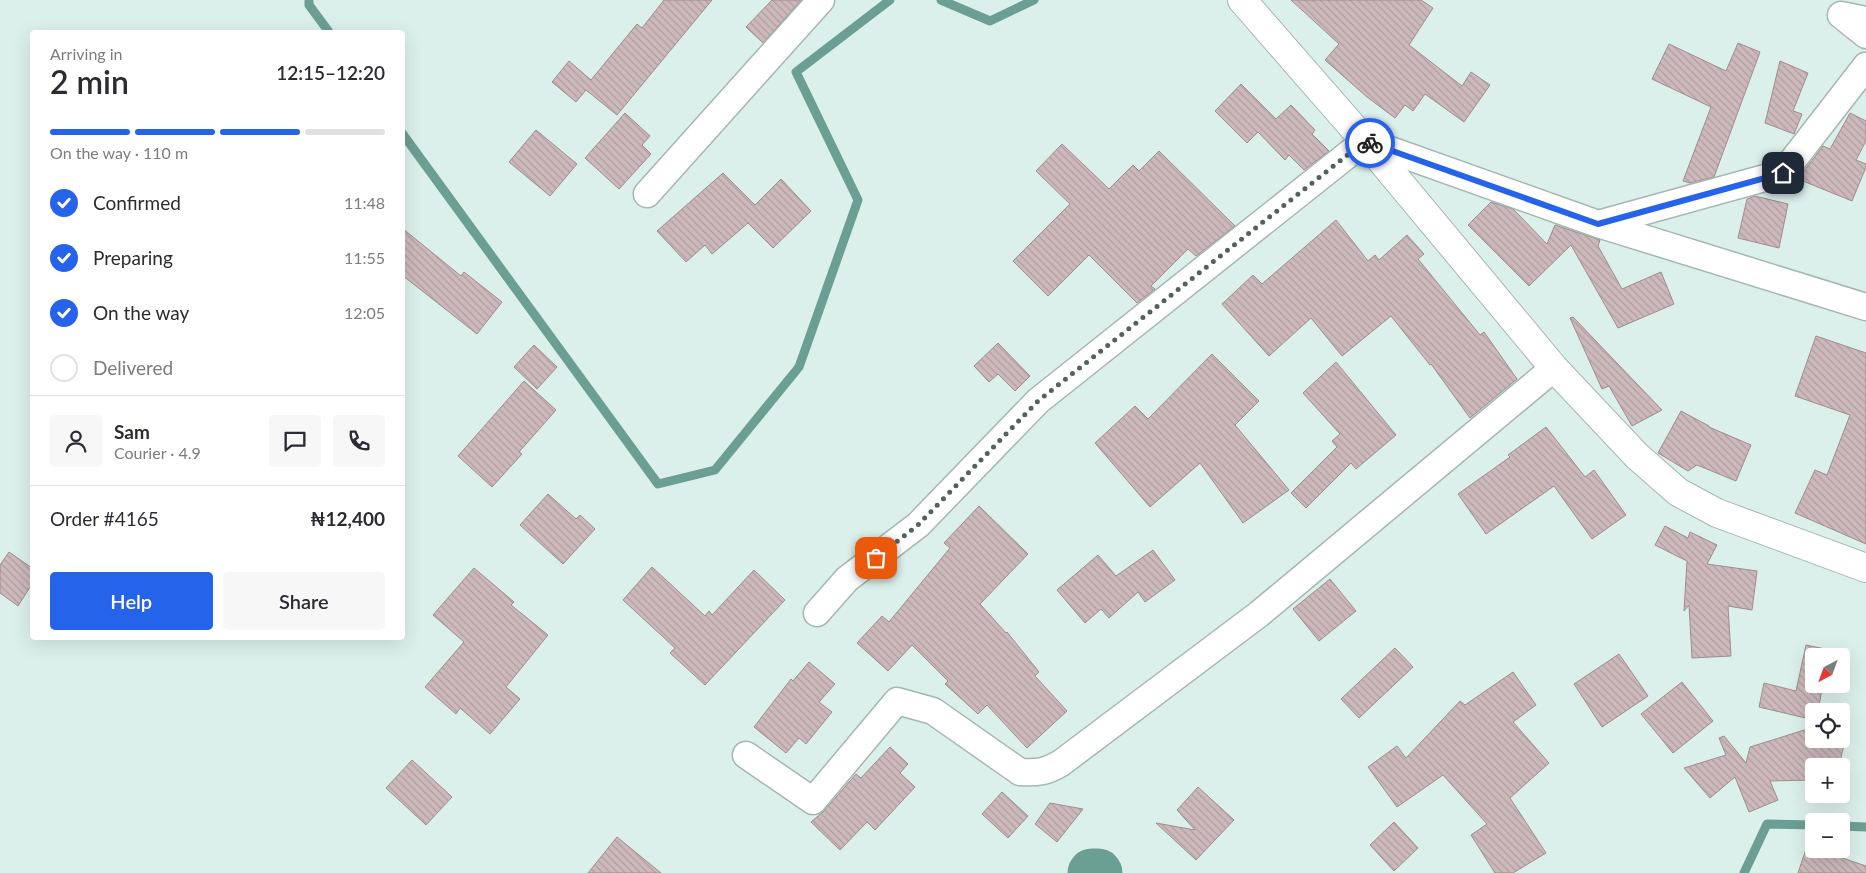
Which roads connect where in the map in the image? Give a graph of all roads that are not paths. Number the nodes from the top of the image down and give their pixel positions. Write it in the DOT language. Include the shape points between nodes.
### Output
graph roads {
  1 [pos="822,0"];
  2 [pos="1242,0"];
  3 [pos="1844,7"];
  4 [pos="1866,20"];
  5 [pos="1866,35"];
  6 [pos="1866,66"];
  7 [pos="1365,141"];
  8 [pos="646,194"];
  9 [pos="1598,224"];
  10 [pos="1866,307"];
  11 [pos="1554,368"];
  12 [pos="1866,568"];
  13 [pos="817,613"];
  14 [pos="746,754"];
  1 -- 8 [label="street"];
  2 -- 7 [label="street"];
  3 -- 4 [label="street"];
  3 -- 5 [label="street"];
  6 -- 9 [label="street" via="1783,173"];
  7 -- 9 [label="street"];
  7 -- 11 [label="street"];
  7 -- 13 [label="street" via="1038,401 918,525 847,579"];
  9 -- 10 [label="street"];
  11 -- 12 [label="street" via="1637,456 1678,492 1716,514"];
  11 -- 14 [label="street" via="1259,614 1048,771 1020,772 933,711 897,702 813,801"];
}
